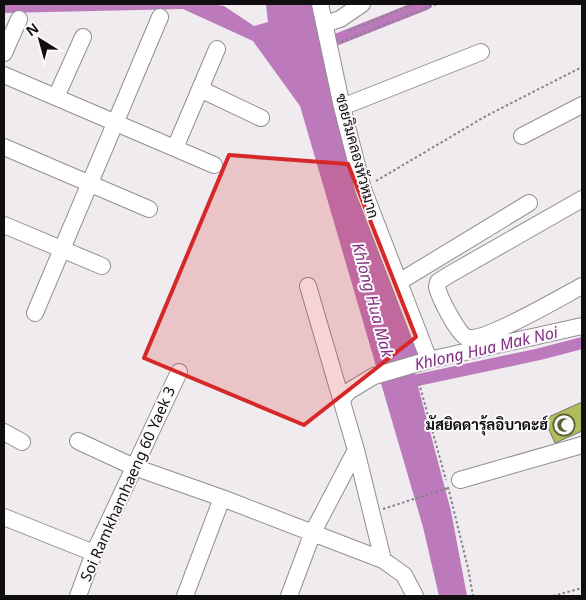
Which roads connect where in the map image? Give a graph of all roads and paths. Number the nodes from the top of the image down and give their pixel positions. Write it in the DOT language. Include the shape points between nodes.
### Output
graph roads {
  1 [pos="320,4"];
  2 [pos="362,4"];
  3 [pos="413,4"];
  4 [pos="436,4"];
  5 [pos="160,17"];
  6 [pos="19,18"];
  7 [pos="328,36"];
  8 [pos="83,37"];
  9 [pos="217,49"];
  10 [pos="481,52"];
  11 [pos="4,53"];
  12 [pos="582,67"];
  13 [pos="4,75"];
  14 [pos="200,89"];
  15 [pos="56,97"];
  16 [pos="582,105"];
  17 [pos="342,107"];
  18 [pos="261,118"];
  19 [pos="115,122"];
  20 [pos="522,136"];
  21 [pos="4,147"];
  22 [pos="175,148"];
  23 [pos="214,165"];
  24 [pos="90,182"];
  25 [pos="363,189"];
  26 [pos="582,199"];
  27 [pos="529,204"];
  28 [pos="149,208"];
  29 [pos="4,226"];
  30 [pos="62,249"];
  31 [pos="102,266"];
  32 [pos="398,282"];
  33 [pos="308,286"];
  34 [pos="582,286"];
  35 [pos="35,313"];
  36 [pos="582,326"];
  37 [pos="426,361"];
  38 [pos="179,372"];
  39 [pos="419,383"];
  40 [pos="341,400"];
  41 [pos="4,432"];
  42 [pos="78,441"];
  43 [pos="22,442"];
  44 [pos="582,445"];
  45 [pos="356,450"];
  46 [pos="134,468"];
  47 [pos="460,480"];
  48 [pos="446,488"];
  49 [pos="222,498"];
  50 [pos="370,514"];
  51 [pos="4,517"];
  52 [pos="313,532"];
  53 [pos="94,554"];
  54 [pos="383,560"];
  55 [pos="582,588"];
  56 [pos="410,592"];
  57 [pos="78,596"];
  58 [pos="185,596"];
  59 [pos="289,596"];
  60 [pos="473,596"];
  61 [pos="552,596"];
  1 -- 7 [label="street, ซอยริมคลองหัวหมาก"];
  2 -- 7 [label="street" via="340,19"];
  3 -- 7 [label="path"];
  4 -- 7 [label="path"];
  5 -- 19 [label="street"];
  6 -- 11 [label="street"];
  7 -- 17 [label="street, ซอยริมคลองหัวหมาก"];
  8 -- 15 [label="street"];
  9 -- 14 [label="street"];
  10 -- 17 [label="street"];
  12 -- 25 [label="path" via="486,116"];
  13 -- 15 [label="street"];
  14 -- 18 [label="street"];
  14 -- 22 [label="street"];
  15 -- 19 [label="street"];
  16 -- 20 [label="street"];
  17 -- 25 [label="street, ซอยริมคลองหัวหมาก"];
  19 -- 22 [label="street"];
  19 -- 24 [label="street"];
  21 -- 24 [label="street"];
  22 -- 23 [label="street"];
  24 -- 28 [label="street"];
  24 -- 30 [label="street"];
  25 -- 32 [label="street, ซอยริมคลองหัวหมาก"];
  26 -- 34 [label="street" via="447,276 438,282 437,287 461,334 470,338 488,335"];
  27 -- 32 [label="street"];
  29 -- 30 [label="street"];
  30 -- 31 [label="street"];
  30 -- 35 [label="street"];
  32 -- 37 [label="street, ซอยริมคลองหัวหมาก"];
  33 -- 40 [label="street"];
  36 -- 37 [label="street"];
  37 -- 40 [label="street" via="374,376 349,390"];
  38 -- 46 [label="street, Soi Ramkhamhaeng 60 Yaek 3"];
  39 -- 60 [label="path"];
  40 -- 45 [label="street"];
  41 -- 43 [label="street"];
  42 -- 46 [label="street"];
  44 -- 47 [label="street"];
  45 -- 50 [label="street"];
  45 -- 52 [label="street"];
  46 -- 49 [label="street"];
  46 -- 53 [label="street, Soi Ramkhamhaeng 60 Yaek 3"];
  48 -- 50 [label="path"];
  49 -- 52 [label="street"];
  49 -- 58 [label="street"];
  50 -- 54 [label="street"];
  51 -- 53 [label="street"];
  52 -- 54 [label="street"];
  52 -- 59 [label="street"];
  53 -- 57 [label="street, Soi Ramkhamhaeng 60 Yaek 3"];
  54 -- 56 [label="street" via="397,568"];
  55 -- 61 [label="path"];
}
